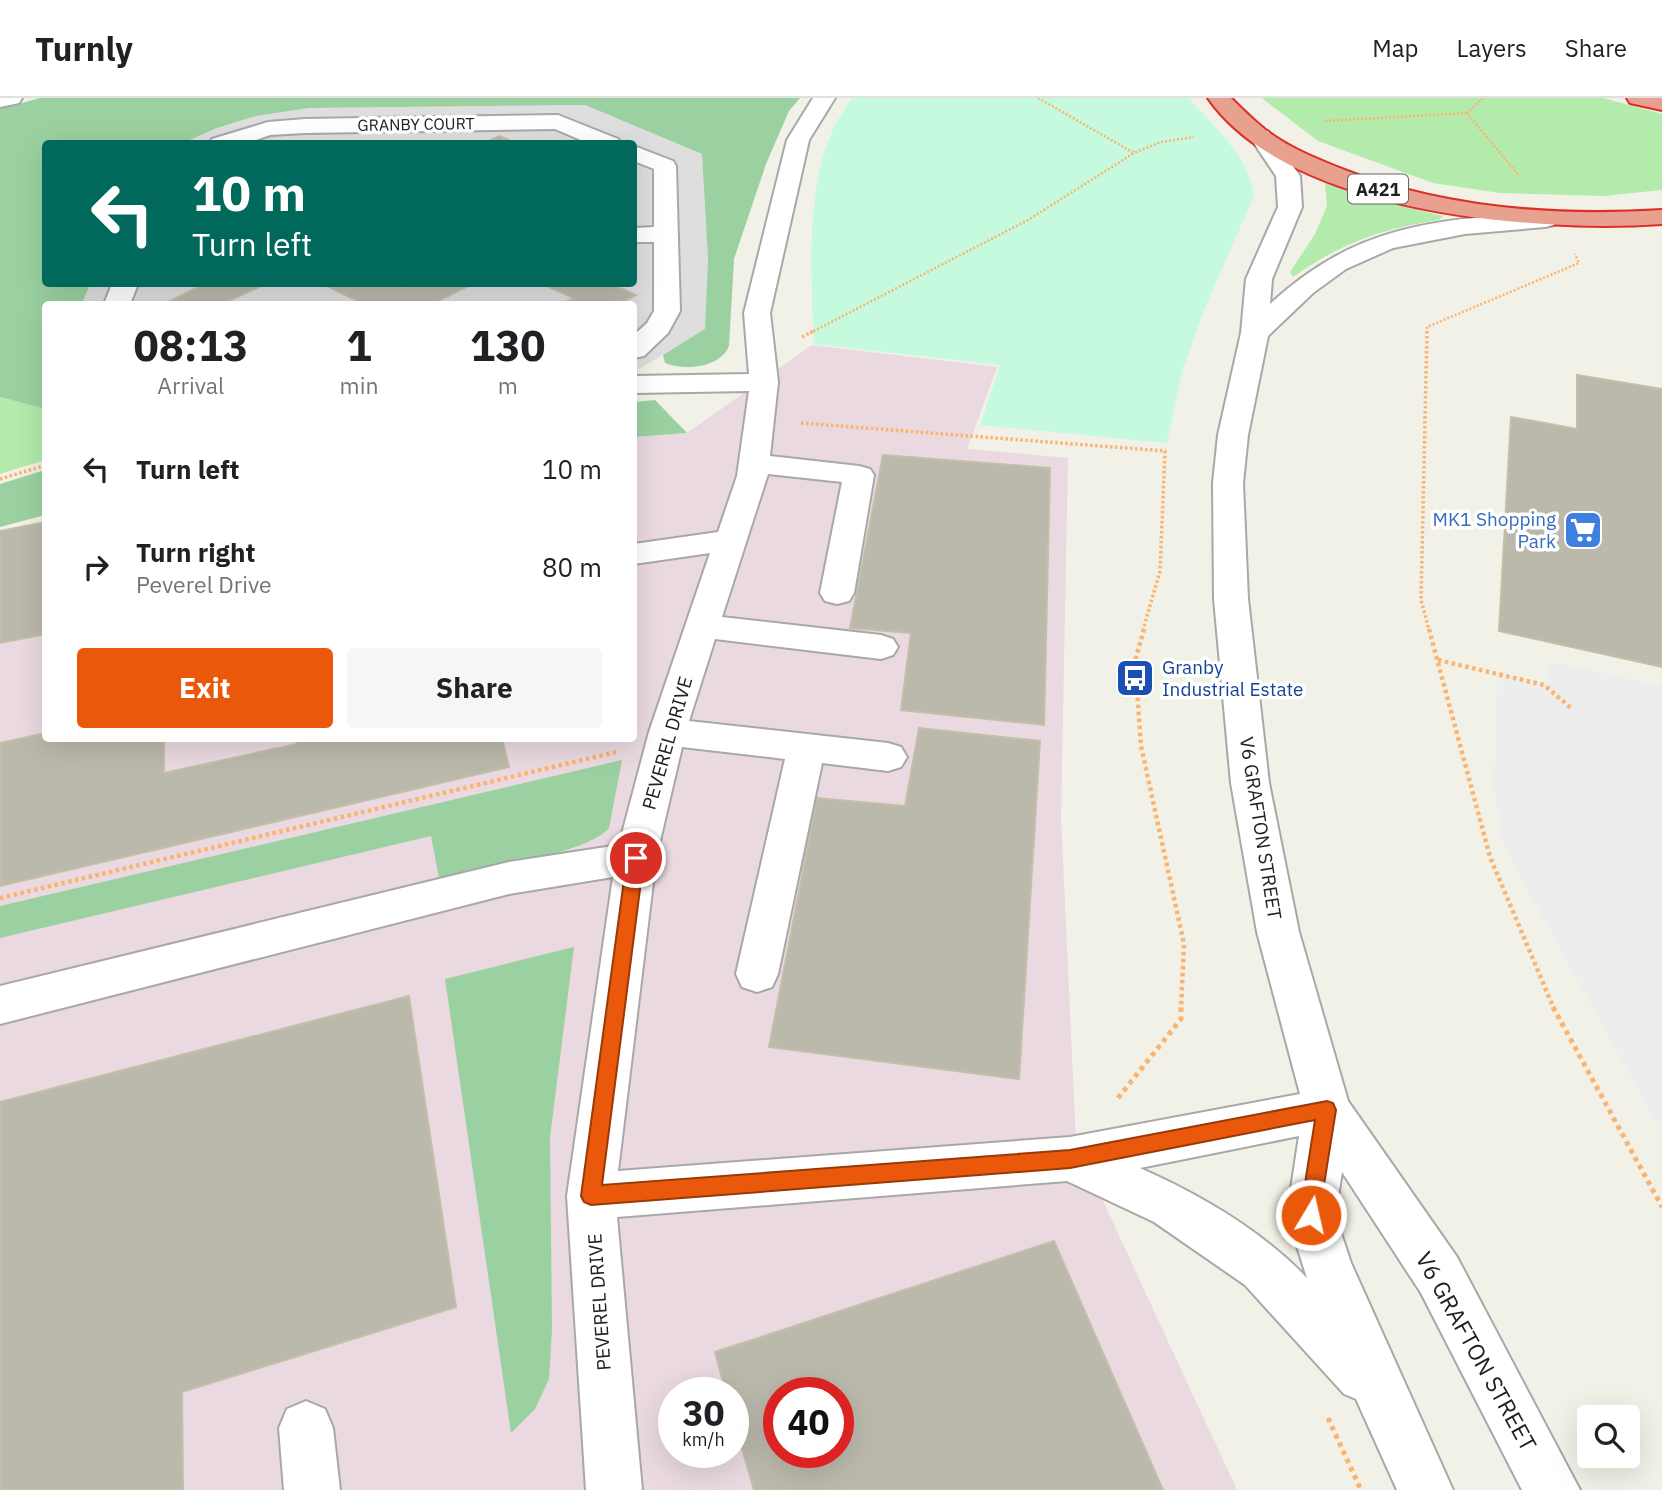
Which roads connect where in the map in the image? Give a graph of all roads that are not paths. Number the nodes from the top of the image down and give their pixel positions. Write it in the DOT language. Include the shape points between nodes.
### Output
graph roads {
  1 [pos="11,98"];
  2 [pos="824,98"];
  3 [pos="1219,98"];
  4 [pos="1638,98"];
  5 [pos="0,101"];
  6 [pos="1662,104"];
  7 [pos="416,134"];
  8 [pos="1260,136"];
  9 [pos="234,140"];
  10 [pos="601,140"];
  11 [pos="637,154"];
  12 [pos="1662,217"];
  13 [pos="1545,220"];
  14 [pos="1624,221"];
  15 [pos="1662,223"];
  16 [pos="666,234"];
  17 [pos="637,235"];
  18 [pos="1255,334"];
  19 [pos="637,346"];
  20 [pos="763,373"];
  21 [pos="637,384"];
  22 [pos="754,463"];
  23 [pos="730,540"];
  24 [pos="637,554"];
  25 [pos="837,593"];
  26 [pos="702,626"];
  27 [pos="881,647"];
  28 [pos="665,736"];
  29 [pos="806,748"];
  30 [pos="888,757"];
  31 [pos="636,858"];
  32 [pos="757,974"];
  33 [pos="0,1005"];
  34 [pos="1327,1110"];
  35 [pos="1070,1159"];
  36 [pos="591,1196"];
  37 [pos="1382,1396"];
  38 [pos="306,1428"];
  39 [pos="608,1488"];
  40 [pos="312,1490"];
  41 [pos="1425,1490"];
  42 [pos="1552,1490"];
  1 -- 5 [label="street"];
  2 -- 20 [label="street, PEVEREL DRIVE" via="799,140 757,313"];
  3 -- 8 [label="highway, A421"];
  4 -- 6 [label="highway"];
  7 -- 9 [label="street, GRANBY COURT" via="305,126"];
  7 -- 10 [label="street, GRANBY COURT" via="558,122"];
  8 -- 13 [label="highway, A421" via="1316,167 1389,192 1480,213"];
  8 -- 18 [label="street, V6 GRAFTON STREET" via="1288,176 1291,192 1286,222 1259,279"];
  11 -- 16 [label="street" via="665,166"];
  12 -- 14 [label="highway, A421"];
  13 -- 14 [label="highway, A421"];
  13 -- 18 [label="street" via="1437,230 1355,253 1311,282"];
  14 -- 15 [label="highway"];
  16 -- 17 [label="street"];
  16 -- 19 [label="street" via="667,311 658,327"];
  18 -- 34 [label="street, V6 GRAFTON STREET" via="1233,435 1228,483 1231,599 1250,783 1278,932"];
  20 -- 21 [label="street"];
  20 -- 22 [label="street, PEVEREL DRIVE"];
  22 -- 23 [label="street, PEVEREL DRIVE"];
  22 -- 25 [label="street" via="859,475"];
  23 -- 24 [label="street"];
  23 -- 26 [label="street, PEVEREL DRIVE"];
  26 -- 27 [label="street"];
  26 -- 28 [label="street, PEVEREL DRIVE"];
  28 -- 29 [label="street"];
  28 -- 31 [label="street, PEVEREL DRIVE"];
  29 -- 30 [label="street"];
  29 -- 32 [label="street"];
  31 -- 33 [label="street" via="509,878"];
  31 -- 36 [label="street, PEVEREL DRIVE"];
  34 -- 35 [label="street"];
  34 -- 37 [label="street, V6 GRAFTON STREET" via="1311,1215"];
  34 -- 42 [label="street, V6 GRAFTON STREET" via="1439,1275"];
  35 -- 36 [label="street"];
  35 -- 37 [label="street" via="1171,1206 1263,1268"];
  36 -- 39 [label="street, PEVEREL DRIVE"];
  37 -- 41 [label="street, V6 GRAFTON STREET"];
  38 -- 40 [label="street"];
}
